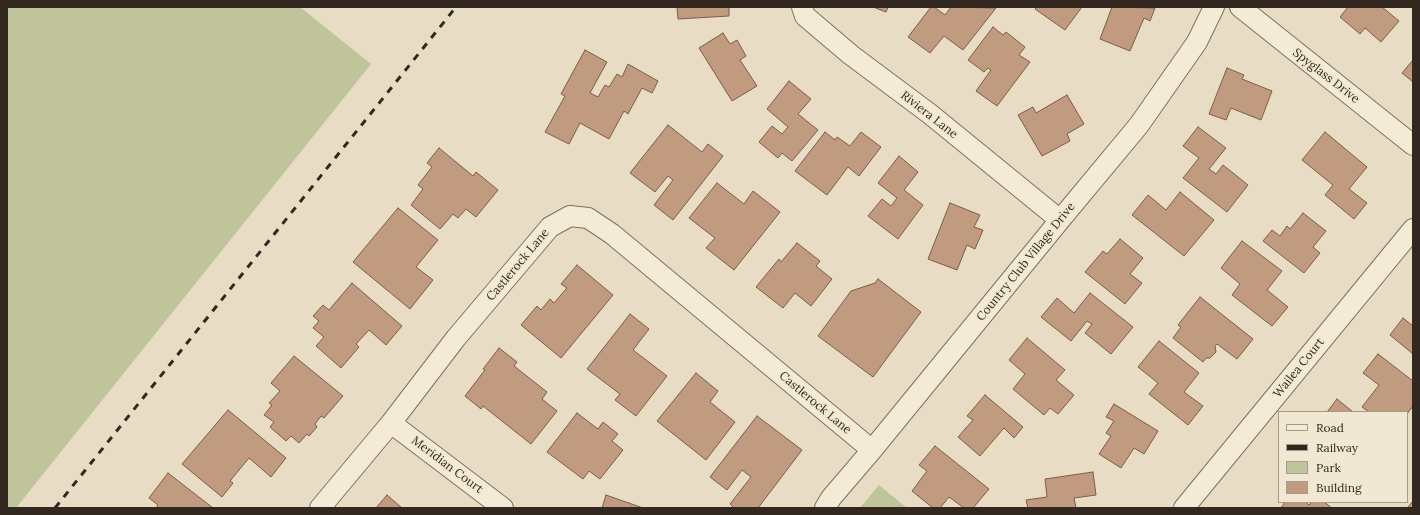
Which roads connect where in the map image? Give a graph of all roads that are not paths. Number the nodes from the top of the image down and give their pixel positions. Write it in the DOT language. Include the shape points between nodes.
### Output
graph roads {
  1 [pos="802,7"];
  2 [pos="1214,7"];
  3 [pos="1240,7"];
  4 [pos="1413,144"];
  5 [pos="1060,220"];
  6 [pos="1413,229"];
  7 [pos="391,423"];
  8 [pos="872,450"];
  9 [pos="320,508"];
  10 [pos="503,508"];
  11 [pos="825,508"];
  12 [pos="1184,508"];
  1 -- 5 [label="street, Riviera Lane" via="805,16 851,55 930,114"];
  2 -- 5 [label="street, Country Club Village Drive" via="1197,42 1139,126"];
  3 -- 4 [label="street, Spyglass Drive"];
  5 -- 8 [label="street, Country Club Village Drive"];
  6 -- 12 [label="street, Wailea Court"];
  7 -- 8 [label="street, Castlerock Lane" via="456,338 550,227 570,216 588,218 612,234"];
  7 -- 9 [label="street, Castlerock Lane"];
  7 -- 10 [label="street, Meridian Court"];
  8 -- 11 [label="street, Country Club Village Drive"];
}
